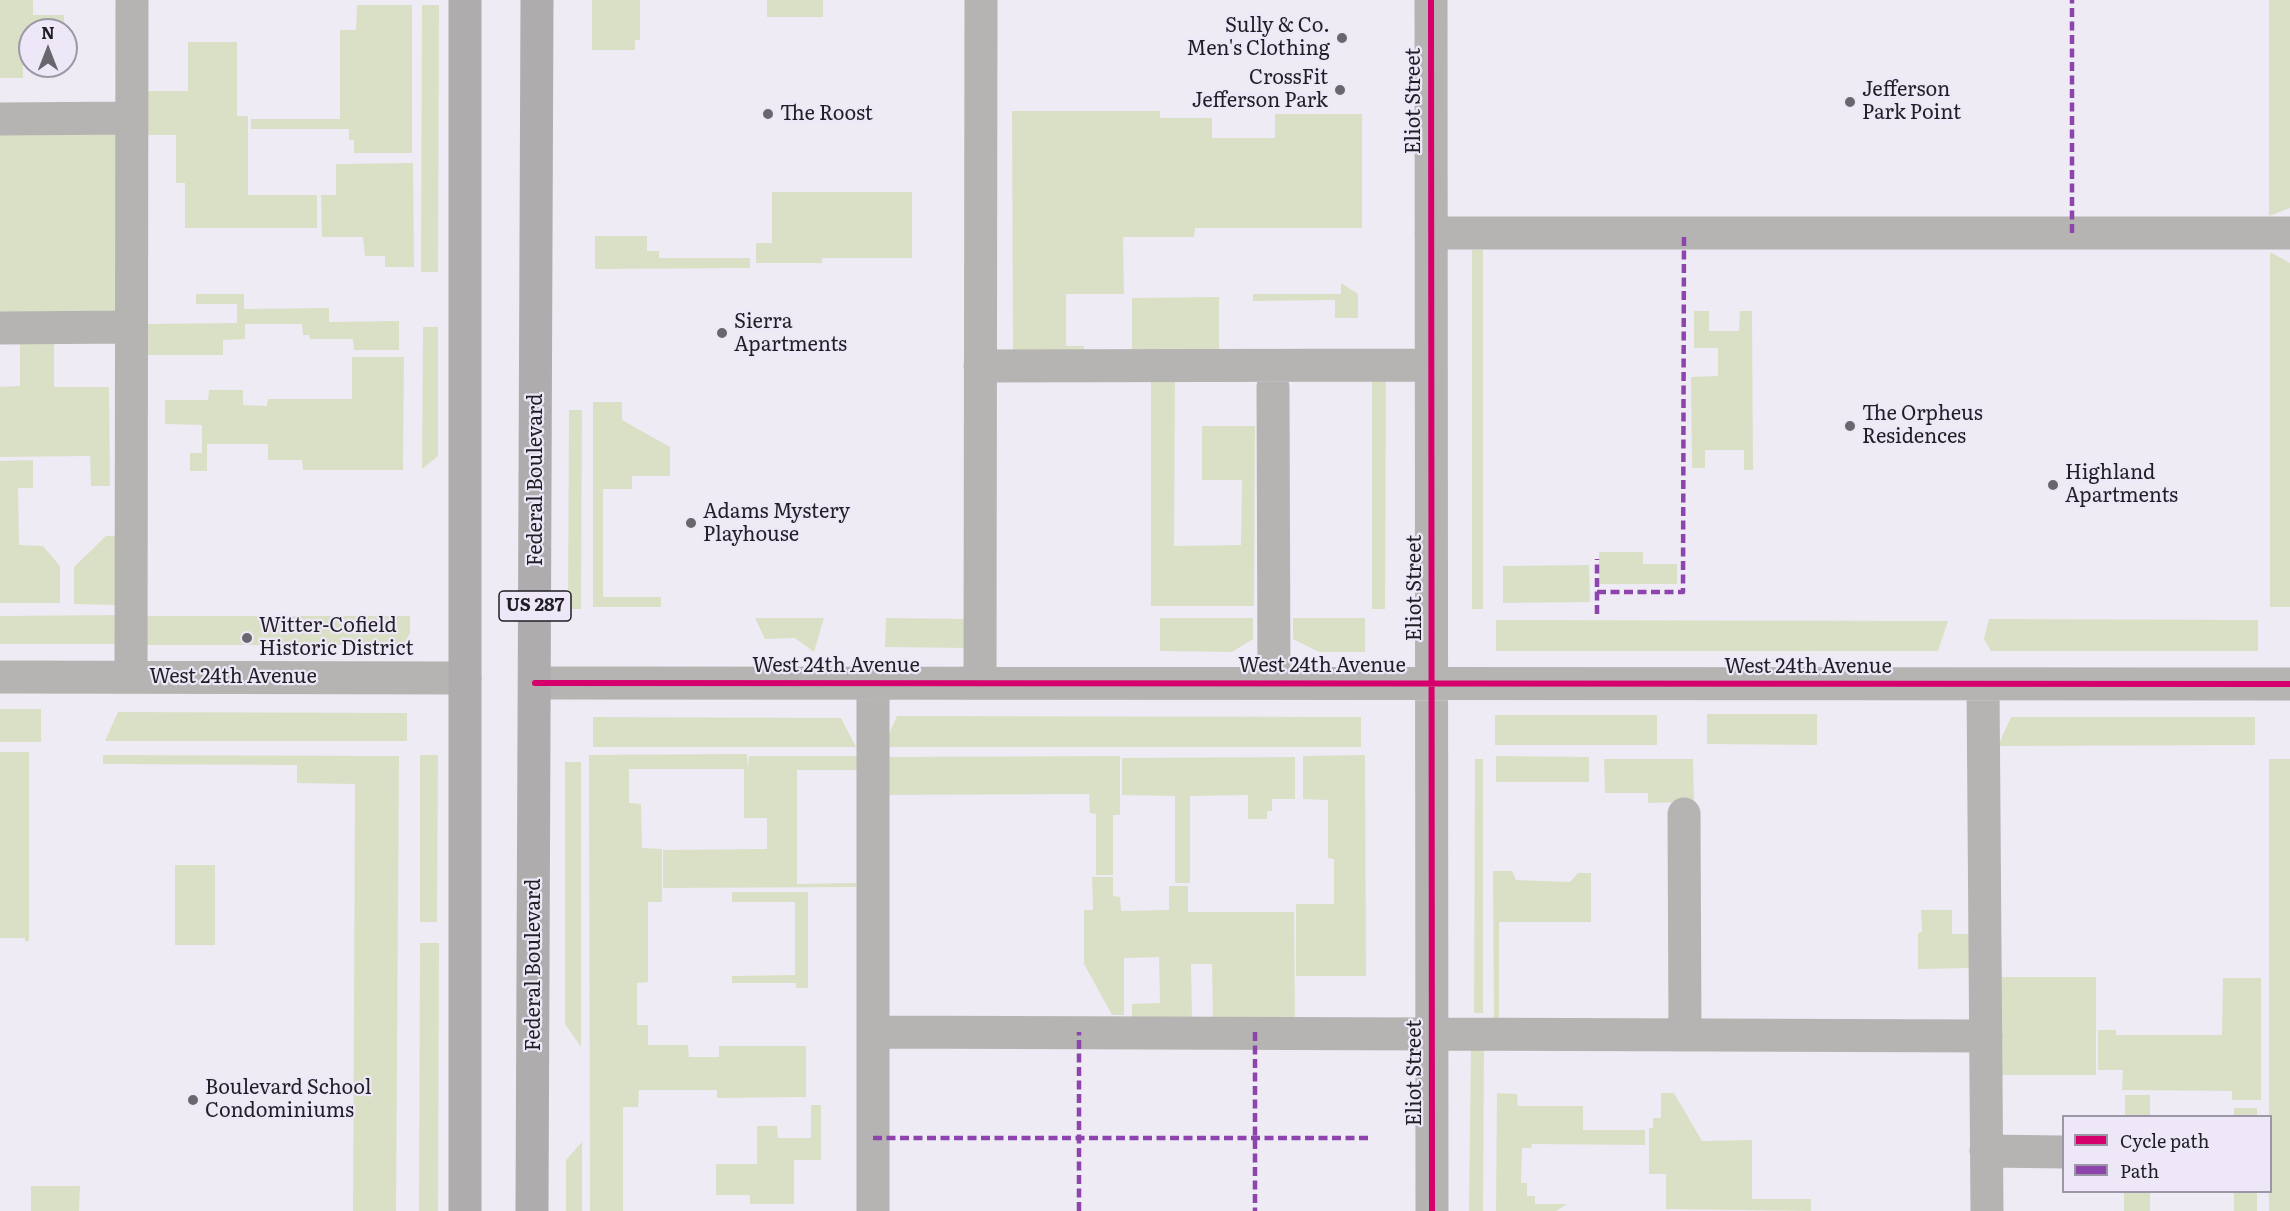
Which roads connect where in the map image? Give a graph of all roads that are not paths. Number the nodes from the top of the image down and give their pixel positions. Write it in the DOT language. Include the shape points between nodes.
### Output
graph roads {
  1 [pos="132,0"];
  2 [pos="465,0"];
  3 [pos="537,0"];
  4 [pos="981,0"];
  5 [pos="1431,0"];
  6 [pos="132,118"];
  7 [pos="0,119"];
  8 [pos="1431,233"];
  9 [pos="2290,233"];
  10 [pos="131,327"];
  11 [pos="0,328"];
  12 [pos="1431,365"];
  13 [pos="980,366"];
  14 [pos="1273,387"];
  15 [pos="0,677"];
  16 [pos="131,677"];
  17 [pos="465,678"];
  18 [pos="873,682"];
  19 [pos="980,682"];
  20 [pos="535,683"];
  21 [pos="1274,683"];
  22 [pos="1431,683"];
  23 [pos="1983,684"];
  24 [pos="2290,684"];
  25 [pos="1684,814"];
  26 [pos="873,1032"];
  27 [pos="1432,1032"];
  28 [pos="1685,1033"];
  29 [pos="1986,1036"];
  30 [pos="1986,1151"];
  31 [pos="2062,1152"];
  32 [pos="465,1211"];
  33 [pos="532,1211"];
  34 [pos="873,1211"];
  35 [pos="1432,1211"];
  36 [pos="1987,1211"];
  1 -- 6 [label="street"];
  2 -- 17 [label="main road"];
  3 -- 20 [label="main road, Federal Boulevard / US 287"];
  4 -- 13 [label="street"];
  5 -- 8 [label="street, Eliot Street"];
  6 -- 7 [label="street"];
  6 -- 10 [label="street"];
  8 -- 9 [label="street"];
  8 -- 12 [label="street, Eliot Street"];
  10 -- 11 [label="street"];
  10 -- 16 [label="street"];
  12 -- 13 [label="street"];
  12 -- 22 [label="street, Eliot Street"];
  13 -- 19 [label="street"];
  14 -- 21 [label="street"];
  15 -- 16 [label="street, West 24th Avenue"];
  16 -- 17 [label="street, West 24th Avenue"];
  17 -- 32 [label="main road"];
  18 -- 19 [label="street, West 24th Avenue"];
  18 -- 20 [label="street, West 24th Avenue"];
  18 -- 26 [label="street"];
  19 -- 21 [label="street, West 24th Avenue"];
  20 -- 33 [label="main road, Federal Boulevard / US 287"];
  21 -- 22 [label="street, West 24th Avenue"];
  22 -- 23 [label="street, West 24th Avenue"];
  22 -- 27 [label="street, Eliot Street"];
  23 -- 24 [label="street, West 24th Avenue"];
  23 -- 29 [label="street"];
  25 -- 28 [label="street"];
  26 -- 27 [label="street"];
  26 -- 34 [label="street"];
  27 -- 28 [label="street"];
  27 -- 35 [label="street, Eliot Street"];
  28 -- 29 [label="street"];
  29 -- 30 [label="street"];
  30 -- 31 [label="street"];
  30 -- 36 [label="street"];
}
